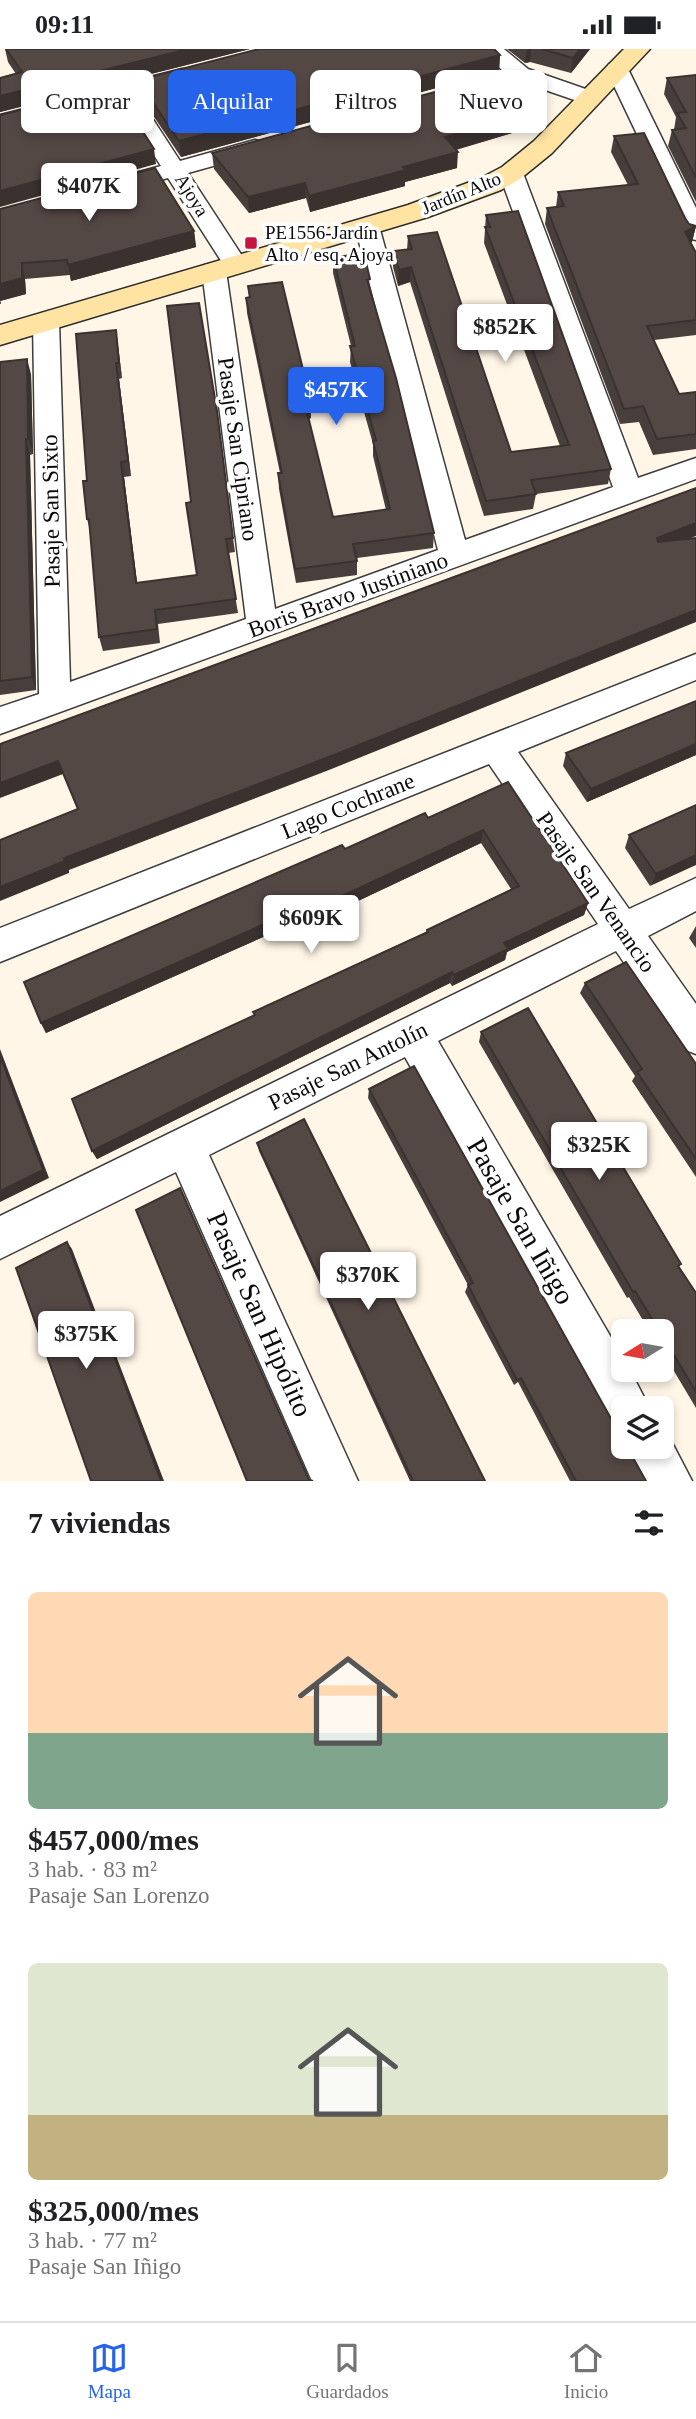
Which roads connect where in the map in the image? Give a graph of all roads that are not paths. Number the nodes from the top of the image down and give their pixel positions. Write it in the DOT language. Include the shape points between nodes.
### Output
graph roads {
  1 [pos="492,49"];
  2 [pos="628,55"];
  3 [pos="516,70"];
  4 [pos="547,83"];
  5 [pos="435,97"];
  6 [pos="589,98"];
  7 [pos="427,99"];
  8 [pos="21,117"];
  9 [pos="0,122"];
  10 [pos="152,133"];
  11 [pos="282,140"];
  12 [pos="176,169"];
  13 [pos="511,173"];
  14 [pos="88,193"];
  15 [pos="367,226"];
  16 [pos="696,233"];
  17 [pos="225,268"];
  18 [pos="46,321"];
  19 [pos="0,335"];
  20 [pos="696,468"];
  21 [pos="629,492"];
  22 [pos="454,556"];
  23 [pos="262,626"];
  24 [pos="696,667"];
  25 [pos="55,701"];
  26 [pos="0,721"];
  27 [pos="496,747"];
  28 [pos="696,894"];
  29 [pos="623,931"];
  30 [pos="0,945"];
  31 [pos="413,1034"];
  32 [pos="696,1036"];
  33 [pos="185,1147"];
  34 [pos="0,1238"];
  35 [pos="621,1396"];
  36 [pos="657,1459"];
  37 [pos="335,1481"];
  38 [pos="669,1481"];
  1 -- 3 [label="street"];
  2 -- 6 [label="street, Jardín Alto"];
  2 -- 16 [label="street"];
  4 -- 6 [label="street"];
  5 -- 7 [label="street"];
  6 -- 13 [label="street, Jardín Alto"];
  8 -- 9 [label="street"];
  10 -- 12 [label="street, Ajoya"];
  11 -- 12 [label="street"];
  12 -- 14 [label="street"];
  12 -- 17 [label="street, Ajoya"];
  13 -- 15 [label="street, Jardín Alto" via="469,194"];
  13 -- 21 [label="street"];
  15 -- 17 [label="street, Jardín Alto"];
  15 -- 22 [label="street"];
  17 -- 18 [label="street, Jardín Alto"];
  17 -- 23 [label="street, Pasaje San Cipriano"];
  18 -- 19 [label="street, Jardín Alto"];
  18 -- 25 [label="street, Pasaje San Sixto"];
  20 -- 21 [label="street, Boris Bravo Justiniano"];
  21 -- 22 [label="street, Boris Bravo Justiniano"];
  22 -- 23 [label="street, Boris Bravo Justiniano"];
  23 -- 25 [label="street, Boris Bravo Justiniano"];
  24 -- 27 [label="street, Lago Cochrane"];
  25 -- 26 [label="street, Boris Bravo Justiniano"];
  27 -- 29 [label="street, Pasaje San Venancio"];
  27 -- 30 [label="street, Lago Cochrane"];
  28 -- 29 [label="street, Pasaje San Antolín"];
  29 -- 31 [label="street, Pasaje San Antolín"];
  29 -- 32 [label="street, Pasaje San Venancio"];
  31 -- 33 [label="street, Pasaje San Antolín"];
  31 -- 35 [label="street, Pasaje San Iñigo"];
  33 -- 34 [label="street, Pasaje San Antolín"];
  33 -- 37 [label="street, Pasaje San Hipólito"];
  36 -- 38 [label="street"];
}
